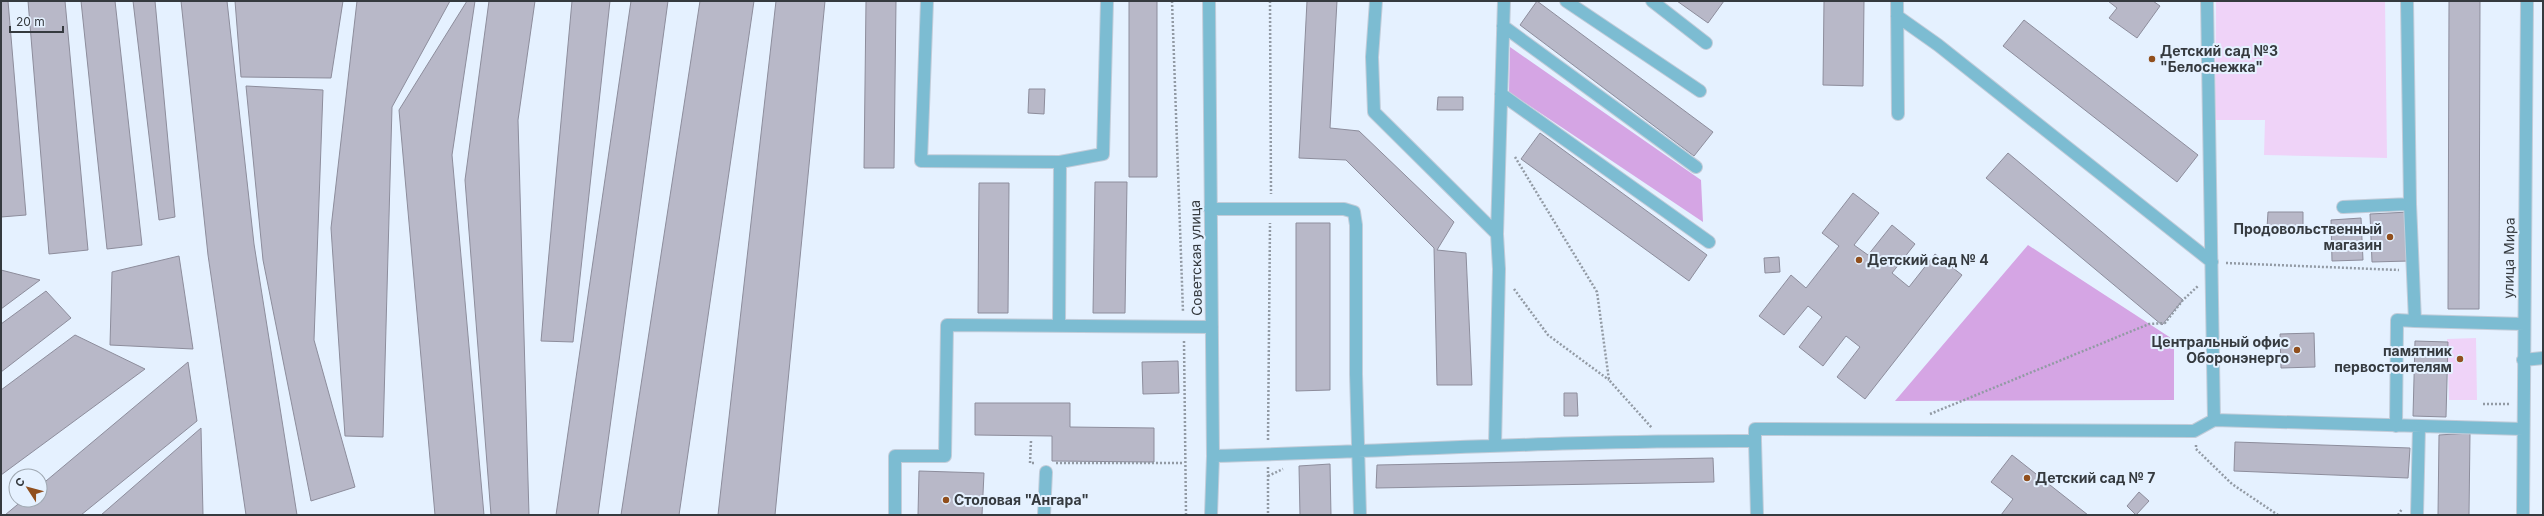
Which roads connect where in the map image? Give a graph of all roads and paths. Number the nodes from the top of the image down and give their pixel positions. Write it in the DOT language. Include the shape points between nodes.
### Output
graph roads {
  1 [pos="927,1"];
  2 [pos="1107,1"];
  3 [pos="1172,1"];
  4 [pos="1209,1"];
  5 [pos="1270,1"];
  6 [pos="1376,1"];
  7 [pos="1504,1"];
  8 [pos="1566,1"];
  9 [pos="1652,1"];
  10 [pos="1896,1"];
  11 [pos="2207,1"];
  12 [pos="2407,1"];
  13 [pos="2527,1"];
  14 [pos="1897,16"];
  15 [pos="1503,26"];
  16 [pos="1706,43"];
  17 [pos="1700,91"];
  18 [pos="1501,94"];
  19 [pos="1898,114"];
  20 [pos="1501,134"];
  21 [pos="1060,162"];
  22 [pos="1696,167"];
  23 [pos="2410,204"];
  24 [pos="2343,207"];
  25 [pos="1210,209"];
  26 [pos="1271,209"];
  27 [pos="1497,234"];
  28 [pos="1709,242"];
  29 [pos="2212,262"];
  30 [pos="1499,269"];
  31 [pos="2413,270"];
  32 [pos="2211,274"];
  33 [pos="2415,321"];
  34 [pos="2524,324"];
  35 [pos="1059,326"];
  36 [pos="1184,326"];
  37 [pos="1212,327"];
  38 [pos="2543,358"];
  39 [pos="2523,360"];
  40 [pos="1609,380"];
  41 [pos="1925,416"];
  42 [pos="2214,420"];
  43 [pos="2396,426"];
  44 [pos="2419,427"];
  45 [pos="2523,429"];
  46 [pos="2194,431"];
  47 [pos="1031,441"];
  48 [pos="1665,441"];
  49 [pos="1755,441"];
  50 [pos="1496,445"];
  51 [pos="1358,452"];
  52 [pos="1268,455"];
  53 [pos="1213,456"];
  54 [pos="1184,463"];
  55 [pos="1046,466"];
  56 [pos="894,515"];
  57 [pos="1044,515"];
  58 [pos="1186,515"];
  59 [pos="1211,515"];
  60 [pos="1268,515"];
  61 [pos="1360,515"];
  62 [pos="1757,515"];
  63 [pos="2278,515"];
  64 [pos="2417,515"];
  65 [pos="2523,515"];
  1 -- 21 [label="street" via="921,161"];
  2 -- 21 [label="street" via="1103,154"];
  3 -- 36 [label="path"];
  4 -- 25 [label="street, Советская улица"];
  5 -- 26 [label="path"];
  6 -- 27 [label="street" via="1372,57 1374,112"];
  7 -- 15 [label="street"];
  8 -- 17 [label="street"];
  9 -- 16 [label="street"];
  10 -- 14 [label="street"];
  11 -- 29 [label="street"];
  12 -- 23 [label="street"];
  13 -- 34 [label="street, улица Мира"];
  14 -- 19 [label="street"];
  14 -- 29 [label="street" via="1938,45"];
  15 -- 18 [label="street"];
  15 -- 22 [label="street"];
  18 -- 20 [label="street"];
  18 -- 28 [label="street"];
  20 -- 27 [label="street"];
  20 -- 40 [label="path" via="1598,292"];
  21 -- 35 [label="street"];
  23 -- 24 [label="street"];
  23 -- 31 [label="street"];
  25 -- 26 [label="street"];
  25 -- 37 [label="street, Советская улица"];
  26 -- 51 [label="street" via="1344,209 1354,212"];
  26 -- 52 [label="path"];
  27 -- 30 [label="street"];
  29 -- 31 [label="path"];
  29 -- 32 [label="street"];
  30 -- 40 [label="path" via="1548,335"];
  30 -- 50 [label="street"];
  31 -- 33 [label="street"];
  32 -- 41 [label="path" via="2183,300 2165,323 2149,324"];
  32 -- 42 [label="street"];
  33 -- 34 [label="street"];
  33 -- 43 [label="street" via="2397,320"];
  34 -- 39 [label="street, улица Мира"];
  35 -- 36 [label="street"];
  35 -- 56 [label="street" via="946,325 945,456 895,456"];
  36 -- 37 [label="street"];
  36 -- 54 [label="path"];
  37 -- 53 [label="street, Советская улица"];
  38 -- 39 [label="street"];
  39 -- 45 [label="street, улица Мира"];
  40 -- 48 [label="path"];
  42 -- 43 [label="street"];
  42 -- 46 [label="street"];
  43 -- 44 [label="street"];
  44 -- 45 [label="street"];
  44 -- 64 [label="street"];
  45 -- 65 [label="street, улица Мира"];
  46 -- 49 [label="street" via="1755,428"];
  46 -- 63 [label="path" via="2196,448 2232,484"];
  47 -- 55 [label="path" via="1030,463"];
  48 -- 49 [label="street"];
  48 -- 50 [label="street"];
  49 -- 62 [label="street"];
  50 -- 51 [label="street"];
  51 -- 52 [label="street"];
  51 -- 61 [label="street"];
  52 -- 53 [label="street"];
  52 -- 60 [label="path"];
  53 -- 59 [label="street, Советская улица"];
  54 -- 55 [label="path"];
  54 -- 58 [label="path"];
  55 -- 57 [label="street"];
}
